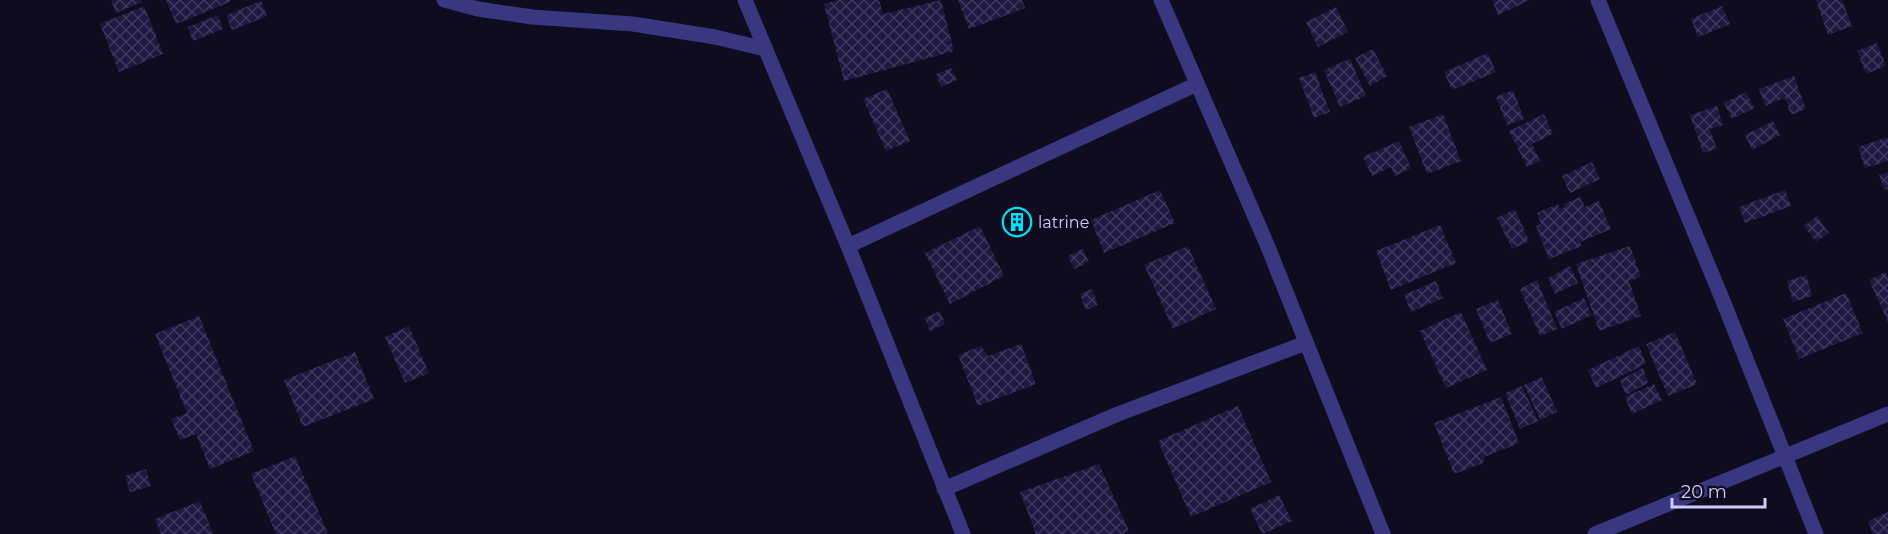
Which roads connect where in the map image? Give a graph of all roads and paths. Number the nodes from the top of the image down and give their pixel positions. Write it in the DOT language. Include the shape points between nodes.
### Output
graph roads {
  1 [pos="444,0"];
  2 [pos="745,0"];
  3 [pos="1161,0"];
  4 [pos="1598,0"];
  5 [pos="765,49"];
  6 [pos="1197,84"];
  7 [pos="848,246"];
  8 [pos="1306,343"];
  9 [pos="1888,414"];
  10 [pos="1784,456"];
  11 [pos="944,489"];
  12 [pos="963,534"];
  13 [pos="1383,534"];
  14 [pos="1595,534"];
  15 [pos="1816,534"];
  1 -- 5 [label="street" via="532,17 633,24 715,36"];
  2 -- 5 [label="street"];
  3 -- 6 [label="street"];
  4 -- 10 [label="street"];
  5 -- 7 [label="street"];
  6 -- 7 [label="street"];
  6 -- 8 [label="street"];
  7 -- 11 [label="street"];
  8 -- 11 [label="street" via="1118,414"];
  8 -- 13 [label="street"];
  9 -- 10 [label="street"];
  10 -- 14 [label="street"];
  10 -- 15 [label="street"];
  11 -- 12 [label="street"];
}
